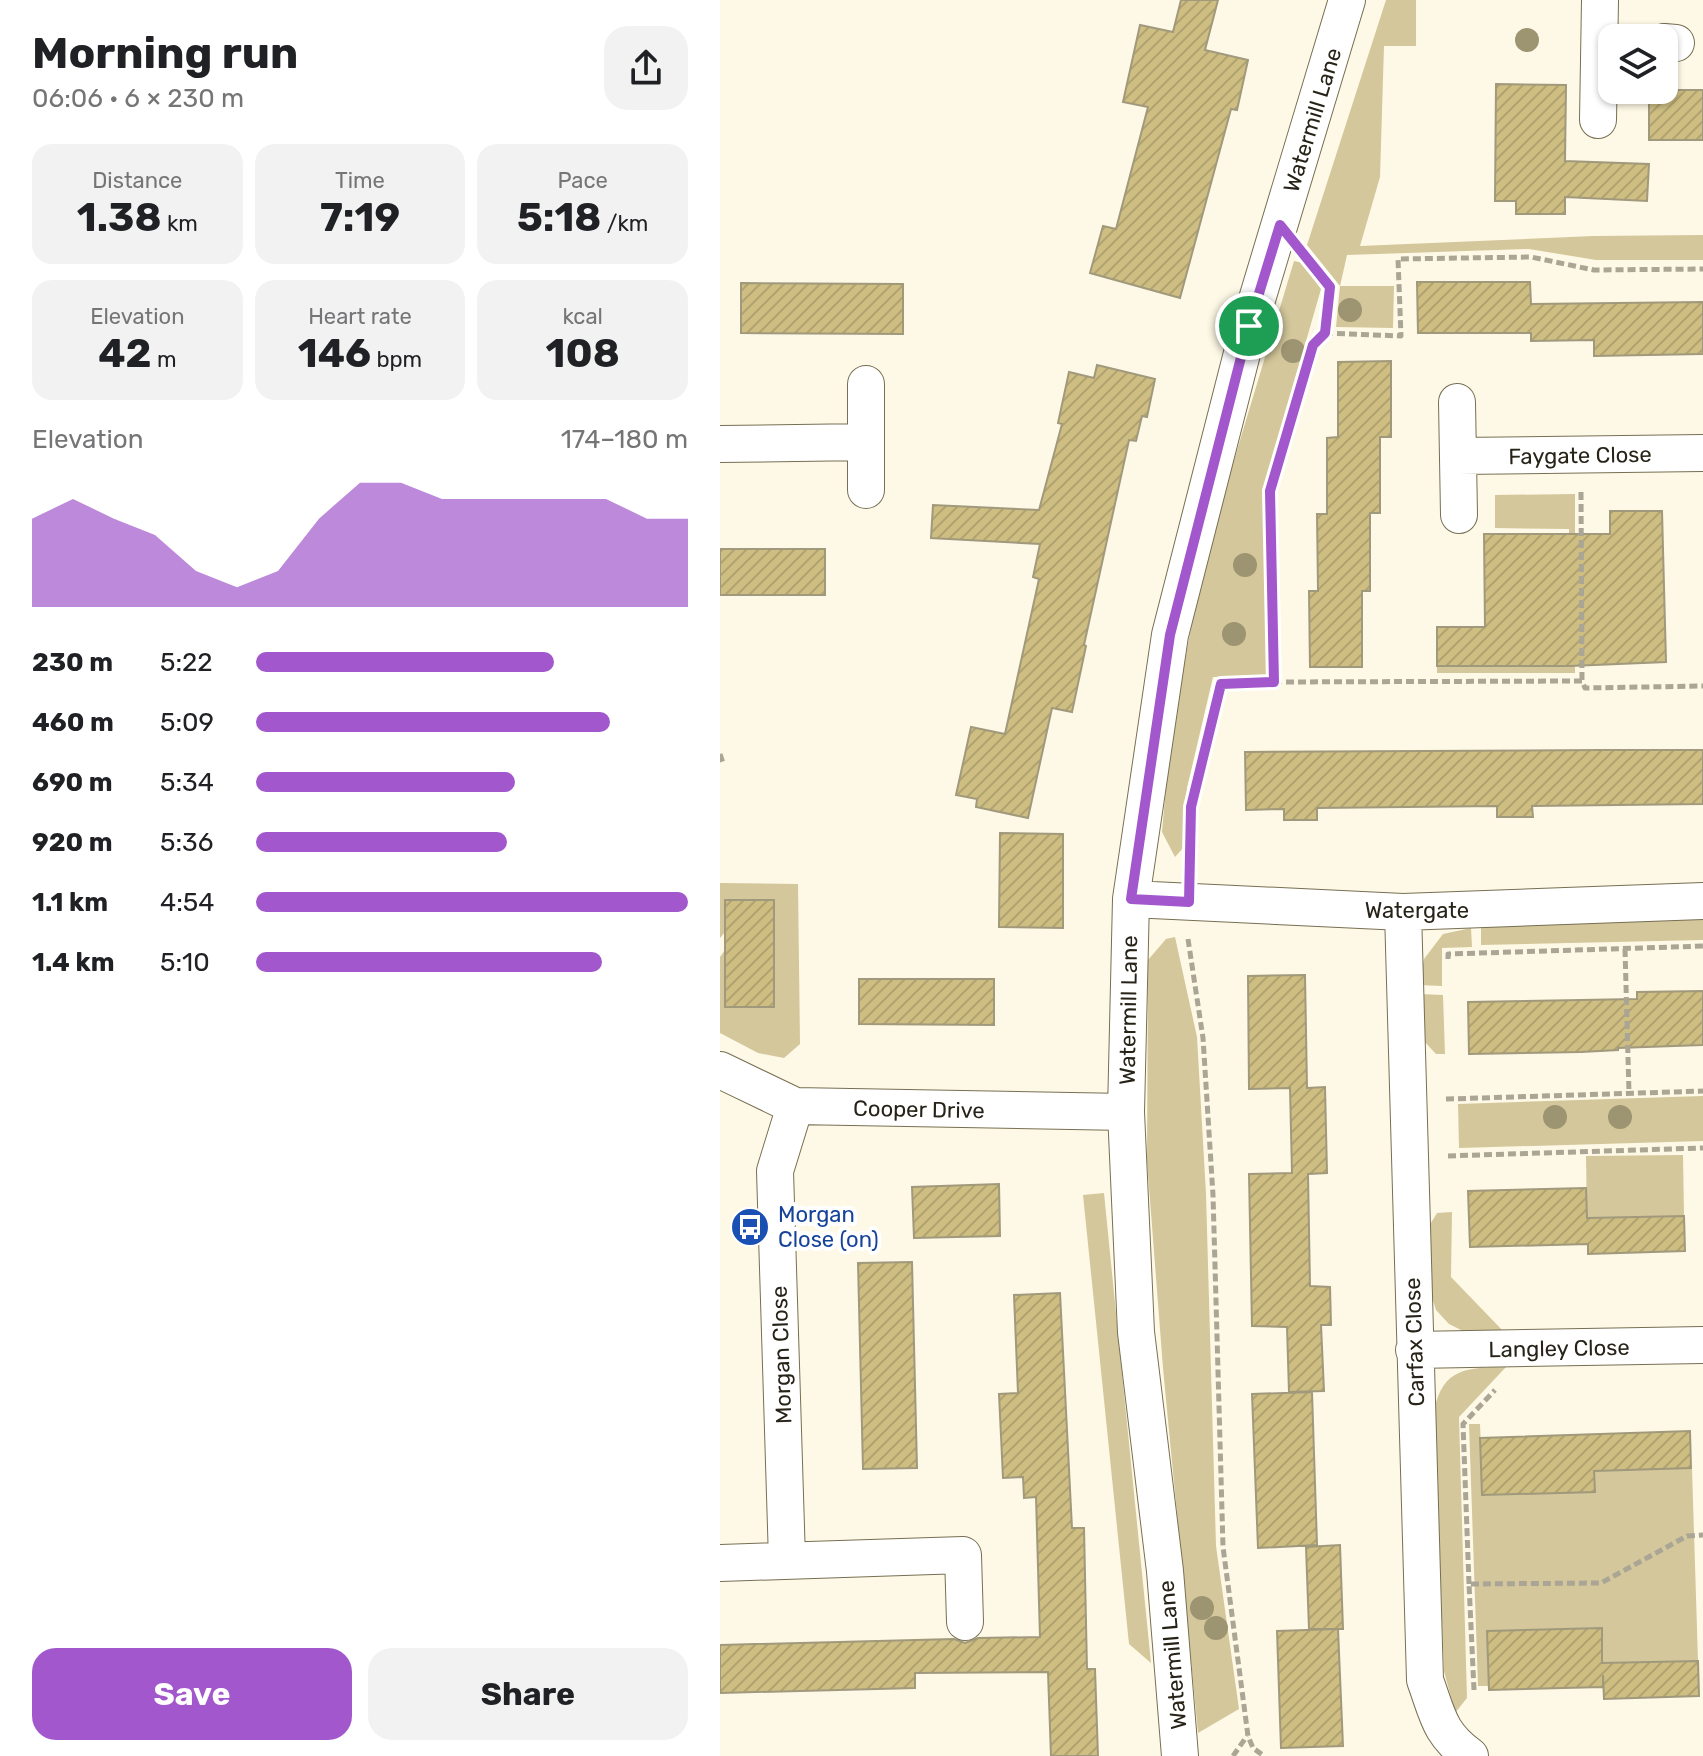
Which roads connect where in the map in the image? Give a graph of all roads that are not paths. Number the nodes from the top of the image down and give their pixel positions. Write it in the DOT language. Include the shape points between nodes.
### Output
graph roads {
  1 [pos="1347,0"];
  2 [pos="1600,0"];
  3 [pos="1604,24"];
  4 [pos="1600,104"];
  5 [pos="1598,120"];
  6 [pos="866,384"];
  7 [pos="1457,402"];
  8 [pos="866,442"];
  9 [pos="720,444"];
  10 [pos="1703,453"];
  11 [pos="1458,456"];
  12 [pos="866,490"];
  13 [pos="1459,515"];
  14 [pos="1131,899"];
  15 [pos="1703,901"];
  16 [pos="1403,912"];
  17 [pos="720,1070"];
  18 [pos="795,1106"];
  19 [pos="1126,1112"];
  20 [pos="1703,1345"];
  21 [pos="1414,1350"];
  22 [pos="787,1560"];
  23 [pos="720,1563"];
  24 [pos="965,1622"];
  25 [pos="1180,1756"];
  26 [pos="1470,1756"];
  1 -- 14 [label="street, Watermill Lane" via="1249,326 1170,635"];
  2 -- 3 [label="street"];
  4 -- 5 [label="street"];
  6 -- 8 [label="street"];
  7 -- 11 [label="street"];
  8 -- 9 [label="street"];
  8 -- 12 [label="street"];
  10 -- 11 [label="street, Faygate Close"];
  11 -- 13 [label="street"];
  14 -- 16 [label="street, Watergate"];
  14 -- 19 [label="street, Watermill Lane"];
  15 -- 16 [label="street, Watergate"];
  16 -- 21 [label="street, Carfax Close"];
  17 -- 18 [label="street, Cooper Drive"];
  18 -- 19 [label="street, Cooper Drive"];
  18 -- 22 [label="street, Morgan Close" via="775,1171"];
  19 -- 25 [label="street, Watermill Lane" via="1136,1332 1165,1571"];
  20 -- 21 [label="street, Langley Close"];
  21 -- 26 [label="street, Carfax Close" via="1425,1680 1443,1731"];
  22 -- 23 [label="street"];
  22 -- 24 [label="street" via="963,1555"];
}
